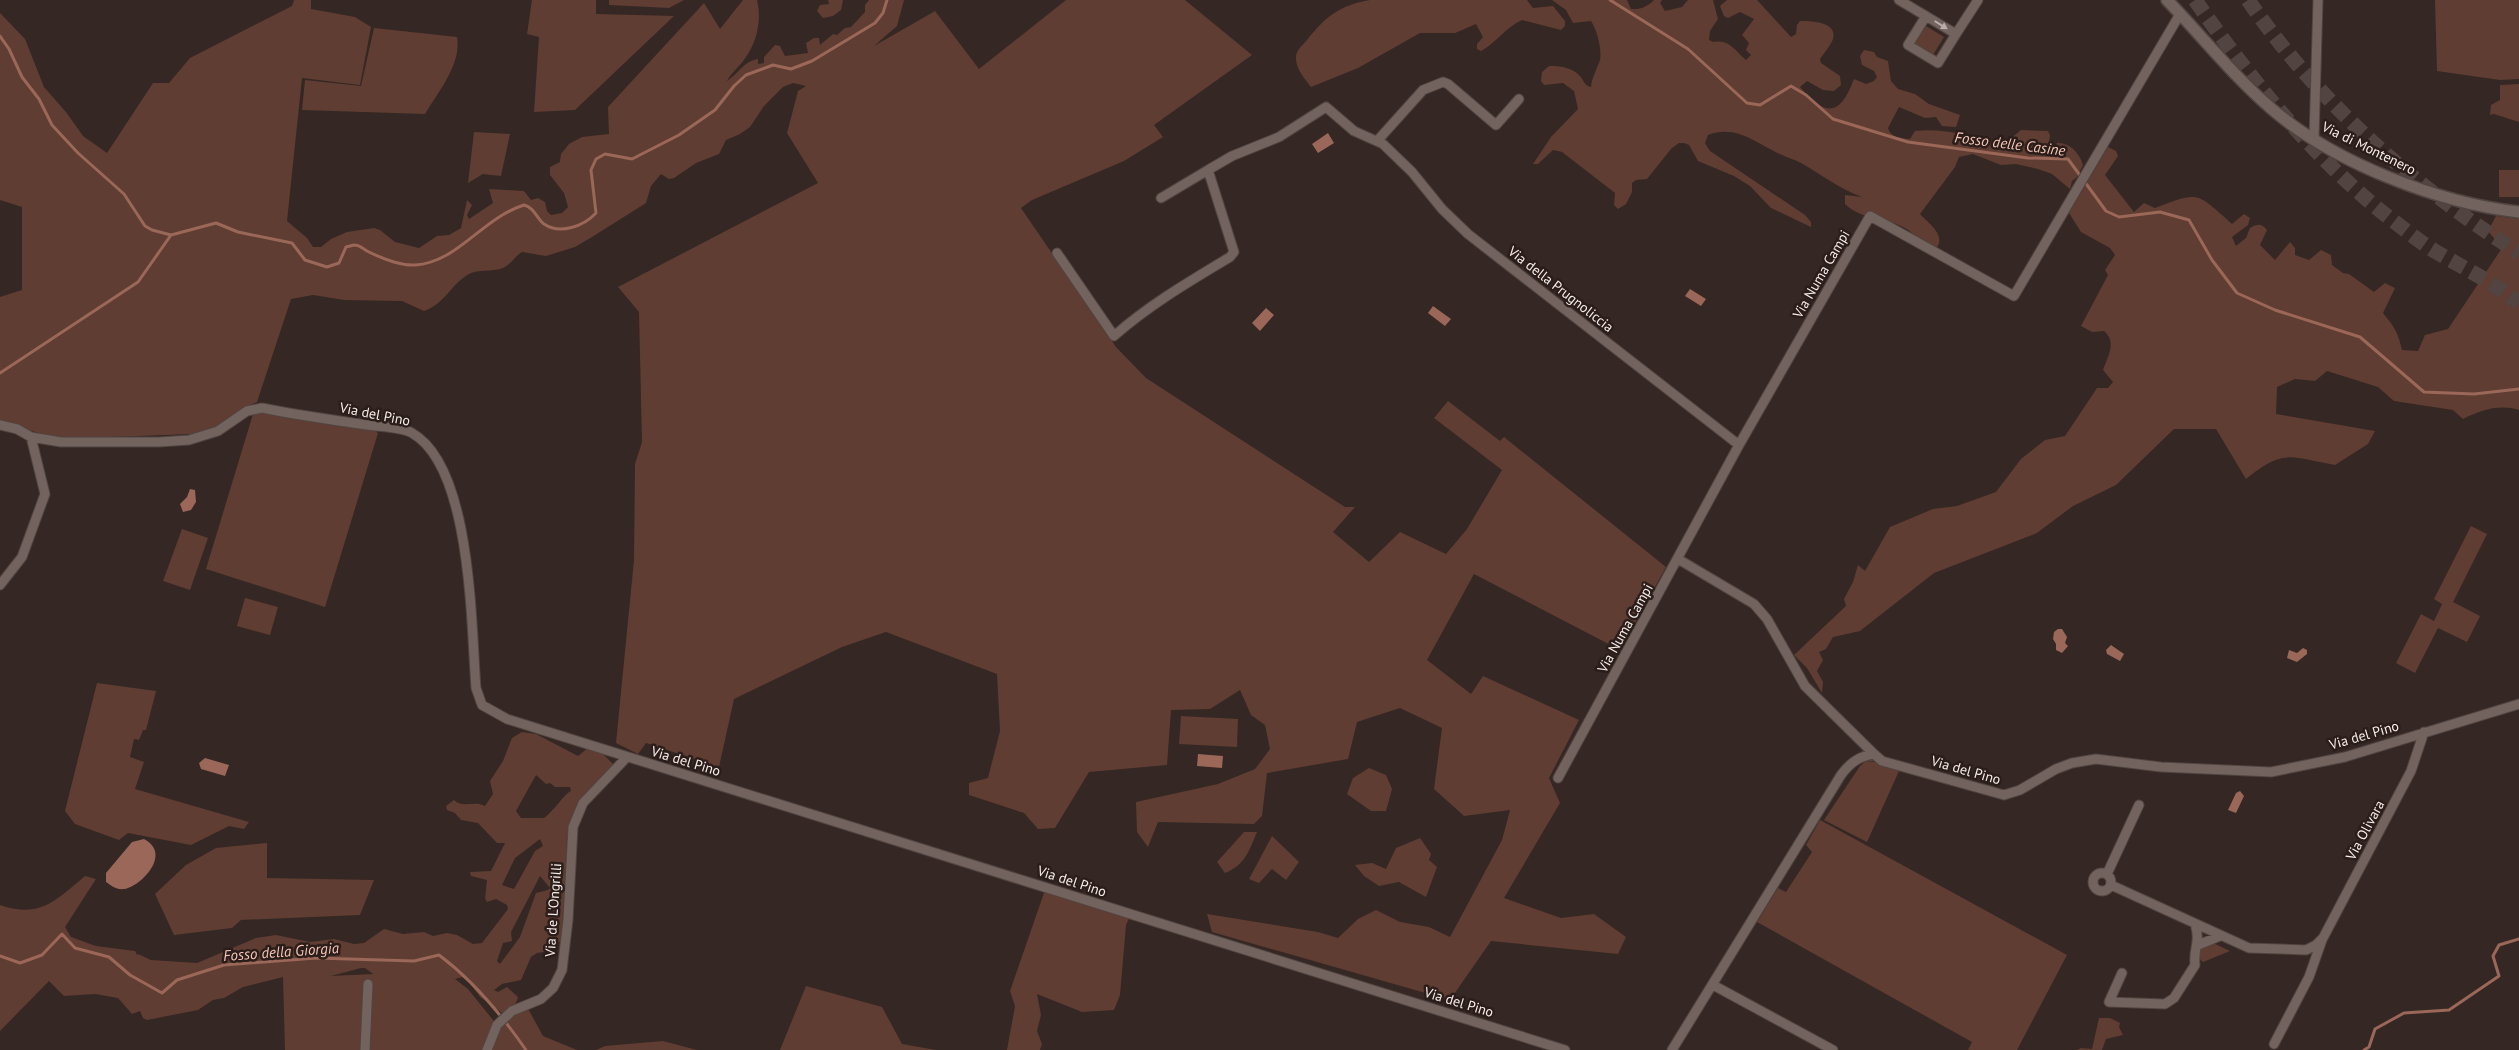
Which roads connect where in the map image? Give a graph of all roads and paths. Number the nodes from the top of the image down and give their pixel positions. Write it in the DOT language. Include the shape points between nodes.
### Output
graph roads {
  1 [pos="1899,0"];
  2 [pos="1978,0"];
  3 [pos="2167,0"];
  4 [pos="2318,0"];
  5 [pos="2180,14"];
  6 [pos="1926,16"];
  7 [pos="1956,34"];
  8 [pos="1519,99"];
  9 [pos="2314,139"];
  10 [pos="1378,140"];
  11 [pos="1208,170"];
  12 [pos="1161,198"];
  13 [pos="2519,212"];
  14 [pos="1056,253"];
  15 [pos="0,425"];
  16 [pos="31,437"];
  17 [pos="1738,445"];
  18 [pos="1678,559"];
  19 [pos="0,585"];
  20 [pos="2519,704"];
  21 [pos="2424,732"];
  22 [pos="1874,754"];
  23 [pos="627,757"];
  24 [pos="1558,778"];
  25 [pos="2139,805"];
  26 [pos="2107,874"];
  27 [pos="2111,885"];
  28 [pos="2195,924"];
  29 [pos="2220,936"];
  30 [pos="2323,938"];
  31 [pos="2198,945"];
  32 [pos="2122,973"];
  33 [pos="368,984"];
  34 [pos="1713,985"];
  35 [pos="2274,1044"];
  36 [pos="365,1050"];
  37 [pos="488,1050"];
  38 [pos="1565,1050"];
  39 [pos="1672,1050"];
  40 [pos="1833,1050"];
  1 -- 6 [label="street"];
  2 -- 7 [label="street"];
  3 -- 5 [label="street, Via di Montenero"];
  4 -- 9 [label="street"];
  5 -- 9 [label="street, Via di Montenero" via="2262,100"];
  5 -- 17 [label="street, Via Numa Campi" via="2014,296 1870,216"];
  6 -- 7 [label="street, one-way"];
  6 -- 7 [label="street" via="1908,44 1938,63"];
  8 -- 10 [label="street" via="1496,125 1443,82 1424,90"];
  9 -- 13 [label="street, Via di Montenero" via="2342,155 2423,190 2474,205"];
  10 -- 11 [label="street, Via della Prugnoliccia" via="1354,131 1326,107 1279,137 1232,156"];
  10 -- 17 [label="street, Via della Prugnoliccia" via="1468,234"];
  11 -- 12 [label="street, Via della Prugnoliccia"];
  11 -- 14 [label="street" via="1234,252 1114,336"];
  15 -- 16 [label="street, Via del Pino"];
  16 -- 19 [label="street" via="45,494 22,556"];
  16 -- 23 [label="street, Via del Pino" via="61,442 189,440 218,431 247,411 262,408 412,433 432,450 445,473 460,519 476,688 482,705 507,719"];
  17 -- 18 [label="street, Via Numa Campi"];
  18 -- 22 [label="street, Via del Pino" via="1754,604 1768,619 1805,686"];
  18 -- 24 [label="street, Via Numa Campi"];
  20 -- 21 [label="street, Via del Pino"];
  21 -- 22 [label="street, Via del Pino" via="2345,756 2271,772 2161,767 2096,758 2072,762 2004,795 1882,761"];
  21 -- 30 [label="street, Via Olivara" via="2412,771"];
  22 -- 34 [label="street" via="1850,764 1841,775"];
  23 -- 37 [label="street, Via de L'Ongrilli" via="583,803 573,827 562,970 553,988 541,999 512,1011 497,1025"];
  23 -- 38 [label="street, Via del Pino"];
  25 -- 26 [label="street"];
  26 -- 27 [label="street"];
  26 -- 27 [label="street" via="2096,875 2094,885 2102,891"];
  27 -- 28 [label="street"];
  28 -- 29 [label="street"];
  28 -- 31 [label="street"];
  29 -- 30 [label="street" via="2249,948 2306,950"];
  29 -- 31 [label="street"];
  30 -- 35 [label="street, Via Olivara" via="2309,977"];
  31 -- 32 [label="street" via="2195,965 2174,998 2165,1004 2109,1002"];
  33 -- 36 [label="street"];
  34 -- 39 [label="street"];
  34 -- 40 [label="street"];
}
